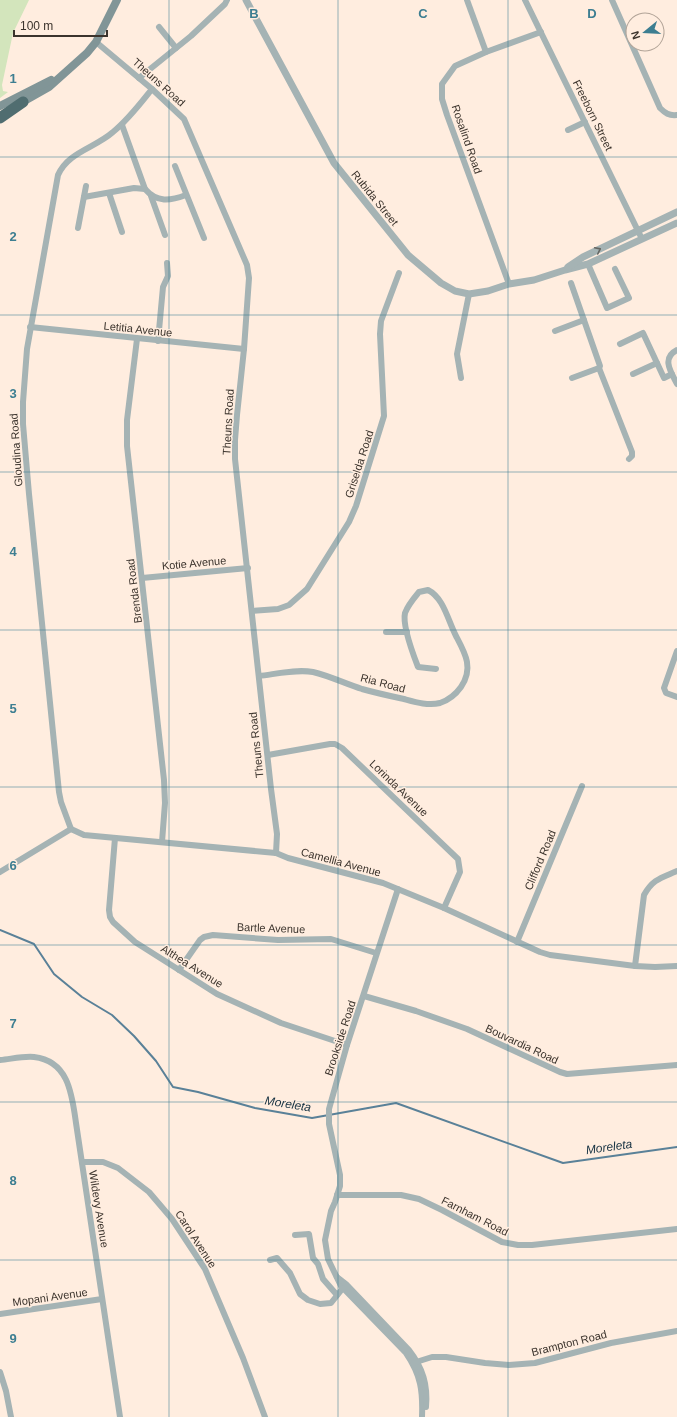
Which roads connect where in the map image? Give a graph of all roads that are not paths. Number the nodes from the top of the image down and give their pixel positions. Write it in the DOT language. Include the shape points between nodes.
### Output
graph roads {
  1 [pos="117,0"];
  2 [pos="227,0"];
  3 [pos="246,0"];
  4 [pos="468,0"];
  5 [pos="525,0"];
  6 [pos="612,0"];
  7 [pos="159,27"];
  8 [pos="541,32"];
  9 [pos="96,42"];
  10 [pos="176,48"];
  11 [pos="486,52"];
  12 [pos="59,77"];
  13 [pos="139,78"];
  14 [pos="152,89"];
  15 [pos="22,102"];
  16 [pos="0,106"];
  17 [pos="0,113"];
  18 [pos="677,115"];
  19 [pos="0,118"];
  20 [pos="585,122"];
  21 [pos="122,124"];
  22 [pos="568,130"];
  23 [pos="175,166"];
  24 [pos="86,186"];
  25 [pos="145,189"];
  26 [pos="110,192"];
  27 [pos="186,195"];
  28 [pos="151,196"];
  29 [pos="84,197"];
  30 [pos="677,212"];
  31 [pos="677,222"];
  32 [pos="78,228"];
  33 [pos="638,231"];
  34 [pos="122,232"];
  35 [pos="165,235"];
  36 [pos="204,238"];
  37 [pos="642,239"];
  38 [pos="167,263"];
  39 [pos="588,264"];
  40 [pos="615,269"];
  41 [pos="565,270"];
  42 [pos="399,273"];
  43 [pos="571,283"];
  44 [pos="509,284"];
  45 [pos="469,294"];
  46 [pos="584,320"];
  47 [pos="30,327"];
  48 [pos="555,331"];
  49 [pos="137,339"];
  50 [pos="158,341"];
  51 [pos="620,344"];
  52 [pos="244,349"];
  53 [pos="677,350"];
  54 [pos="657,363"];
  55 [pos="599,368"];
  56 [pos="633,374"];
  57 [pos="672,374"];
  58 [pos="461,378"];
  59 [pos="572,378"];
  60 [pos="677,384"];
  61 [pos="629,459"];
  62 [pos="248,568"];
  63 [pos="142,578"];
  64 [pos="252,611"];
  65 [pos="386,632"];
  66 [pos="406,632"];
  67 [pos="677,651"];
  68 [pos="436,669"];
  69 [pos="259,676"];
  70 [pos="677,697"];
  71 [pos="268,755"];
  72 [pos="582,786"];
  73 [pos="71,829"];
  74 [pos="115,838"];
  75 [pos="162,842"];
  76 [pos="276,853"];
  77 [pos="677,871"];
  78 [pos="0,872"];
  79 [pos="398,889"];
  80 [pos="444,908"];
  81 [pos="517,942"];
  82 [pos="376,953"];
  83 [pos="636,966"];
  84 [pos="677,966"];
  85 [pos="179,970"];
  86 [pos="364,996"];
  87 [pos="347,1045"];
  88 [pos="0,1060"];
  89 [pos="677,1065"];
  90 [pos="82,1162"];
  91 [pos="337,1195"];
  92 [pos="677,1228"];
  93 [pos="295,1235"];
  94 [pos="325,1248"];
  95 [pos="312,1249"];
  96 [pos="270,1260"];
  97 [pos="334,1274"];
  98 [pos="343,1288"];
  99 [pos="337,1295"];
  100 [pos="102,1299"];
  101 [pos="0,1314"];
  102 [pos="677,1331"];
  103 [pos="416,1362"];
  104 [pos="0,1372"];
  105 [pos="10,1417"];
  106 [pos="120,1417"];
  107 [pos="264,1417"];
  108 [pos="422,1417"];
  109 [pos="426,1417"];
  1 -- 9 [label="main road"];
  2 -- 10 [label="street"];
  3 -- 45 [label="street, Rubida Street" via="334,163 408,255 441,283 455,291"];
  4 -- 11 [label="street"];
  5 -- 8 [label="street, Freeborn Street"];
  6 -- 18 [label="street" via="660,108 667,114"];
  7 -- 10 [label="street"];
  8 -- 11 [label="street, Rosalind Road"];
  8 -- 20 [label="street, Freeborn Street"];
  9 -- 12 [label="main road"];
  9 -- 13 [label="street, Theuns Road"];
  10 -- 13 [label="street"];
  11 -- 44 [label="street, Rosalind Road" via="455,66 442,84 442,98"];
  12 -- 15 [label="main road"];
  12 -- 16 [label="main road"];
  13 -- 14 [label="street, Theuns Road"];
  14 -- 21 [label="street, Gloudina Road"];
  14 -- 52 [label="street, Theuns Road" via="187,125 246,265 249,278"];
  15 -- 17 [label="main road"];
  15 -- 19 [label="highway"];
  20 -- 22 [label="street"];
  20 -- 33 [label="street, Freeborn Street"];
  21 -- 25 [label="street"];
  21 -- 47 [label="street, Gloudina Road" via="112,134 77,154 63,166 58,175"];
  23 -- 27 [label="street"];
  24 -- 29 [label="street"];
  25 -- 26 [label="street"];
  25 -- 28 [label="street"];
  26 -- 29 [label="street"];
  26 -- 34 [label="street"];
  27 -- 28 [label="street" via="178,199 162,200"];
  27 -- 36 [label="street"];
  28 -- 35 [label="street"];
  29 -- 32 [label="street"];
  30 -- 33 [label="street, Rubida Street"];
  31 -- 37 [label="street, Rubida Street"];
  33 -- 37 [label="street, Freeborn Street"];
  41 -- 33 [label="street, Rubida Street, one-way" via="583,258"];
  37 -- 39 [label="street, Rubida Street"];
  38 -- 50 [label="street" via="168,276 163,287"];
  39 -- 40 [label="street" via="607,308 629,298"];
  39 -- 41 [label="street, Rubida Street"];
  41 -- 44 [label="street, Rubida Street" via="534,280"];
  42 -- 64 [label="street, Griselda Road" via="381,321 384,416 356,506 349,522 304,592 289,605 278,609"];
  43 -- 46 [label="street"];
  44 -- 45 [label="street, Rubida Street"];
  45 -- 58 [label="street" via="457,354"];
  46 -- 48 [label="street"];
  46 -- 55 [label="street"];
  47 -- 49 [label="street, Letitia Avenue"];
  47 -- 73 [label="street, Gloudina Road" via="23,424 59,792"];
  49 -- 50 [label="street, Letitia Avenue"];
  49 -- 63 [label="street, Brenda Road" via="127,420 127,446"];
  50 -- 52 [label="street, Letitia Avenue"];
  51 -- 54 [label="street" via="643,333"];
  52 -- 62 [label="street, Theuns Road" via="235,440"];
  53 -- 57 [label="street" via="669,356"];
  54 -- 56 [label="street"];
  54 -- 57 [label="street" via="664,378"];
  55 -- 59 [label="street"];
  55 -- 61 [label="street" via="632,452"];
  57 -- 60 [label="street"];
  62 -- 63 [label="street, Kotie Avenue"];
  62 -- 64 [label="street, Theuns Road"];
  63 -- 75 [label="street, Brenda Road" via="164,780"];
  64 -- 69 [label="street, Theuns Road"];
  65 -- 66 [label="street"];
  66 -- 68 [label="street" via="418,667"];
  66 -- 69 [label="street, Ria Road" via="406,610 419,592 430,590 439,600 465,652 468,674 457,692 449,699 424,704 363,689 312,672"];
  67 -- 70 [label="street" via="664,688 666,693"];
  69 -- 71 [label="street, Theuns Road"];
  71 -- 76 [label="street, Theuns Road" via="277,834"];
  71 -- 80 [label="street, Lorinda Avenue" via="330,744 342,748 458,859 460,872"];
  72 -- 81 [label="street, Clifford Road"];
  73 -- 74 [label="street, Camellia Avenue" via="84,835"];
  73 -- 78 [label="street"];
  74 -- 75 [label="street, Camellia Avenue"];
  74 -- 85 [label="street, Althea Avenue" via="110,917 135,942"];
  75 -- 76 [label="street, Camellia Avenue"];
  76 -- 79 [label="street, Camellia Avenue"];
  77 -- 83 [label="street" via="657,879 644,896"];
  79 -- 80 [label="street, Camellia Avenue"];
  79 -- 82 [label="street, Brookside Road"];
  80 -- 81 [label="street, Camellia Avenue"];
  81 -- 83 [label="street, Camellia Avenue" via="540,952 561,957"];
  82 -- 85 [label="street, Bartle Avenue" via="331,939 278,940 213,935 200,940"];
  82 -- 86 [label="street, Brookside Road"];
  83 -- 84 [label="street, Camellia Avenue"];
  85 -- 87 [label="street, Althea Avenue" via="217,994 281,1023"];
  86 -- 87 [label="street, Brookside Road"];
  86 -- 89 [label="street, Bouvardia Road" via="467,1029 567,1074"];
  87 -- 91 [label="street, Brookside Road" via="328,1117 340,1175"];
  88 -- 90 [label="street, Wildevy Avenue" via="38,1058 56,1067 65,1076 72,1097"];
  90 -- 100 [label="street, Wildevy Avenue"];
  90 -- 107 [label="street, Carol Avenue" via="103,1162 118,1168 149,1192 172,1219 204,1269 245,1364"];
  91 -- 92 [label="street, Farnham Road" via="401,1195 419,1198 502,1242 518,1245"];
  91 -- 94 [label="street" via="326,1228"];
  93 -- 95 [label="street" via="309,1234"];
  94 -- 95 [label="street"];
  94 -- 97 [label="street"];
  95 -- 99 [label="street" via="313,1258 323,1279"];
  96 -- 99 [label="street" via="277,1258 290,1273 300,1294 308,1300 328,1304 334,1301"];
  97 -- 98 [label="street"];
  97 -- 103 [label="street" via="409,1350"];
  98 -- 99 [label="street"];
  98 -- 103 [label="street"];
  100 -- 101 [label="street, Mopani Avenue"];
  100 -- 106 [label="street, Wildevy Avenue"];
  102 -- 103 [label="street, Brampton Road" via="611,1343 534,1363 509,1365 446,1357 432,1357"];
  103 -- 108 [label="street" via="423,1398"];
  103 -- 109 [label="street" via="423,1373 426,1385"];
  104 -- 105 [label="street"];
}
